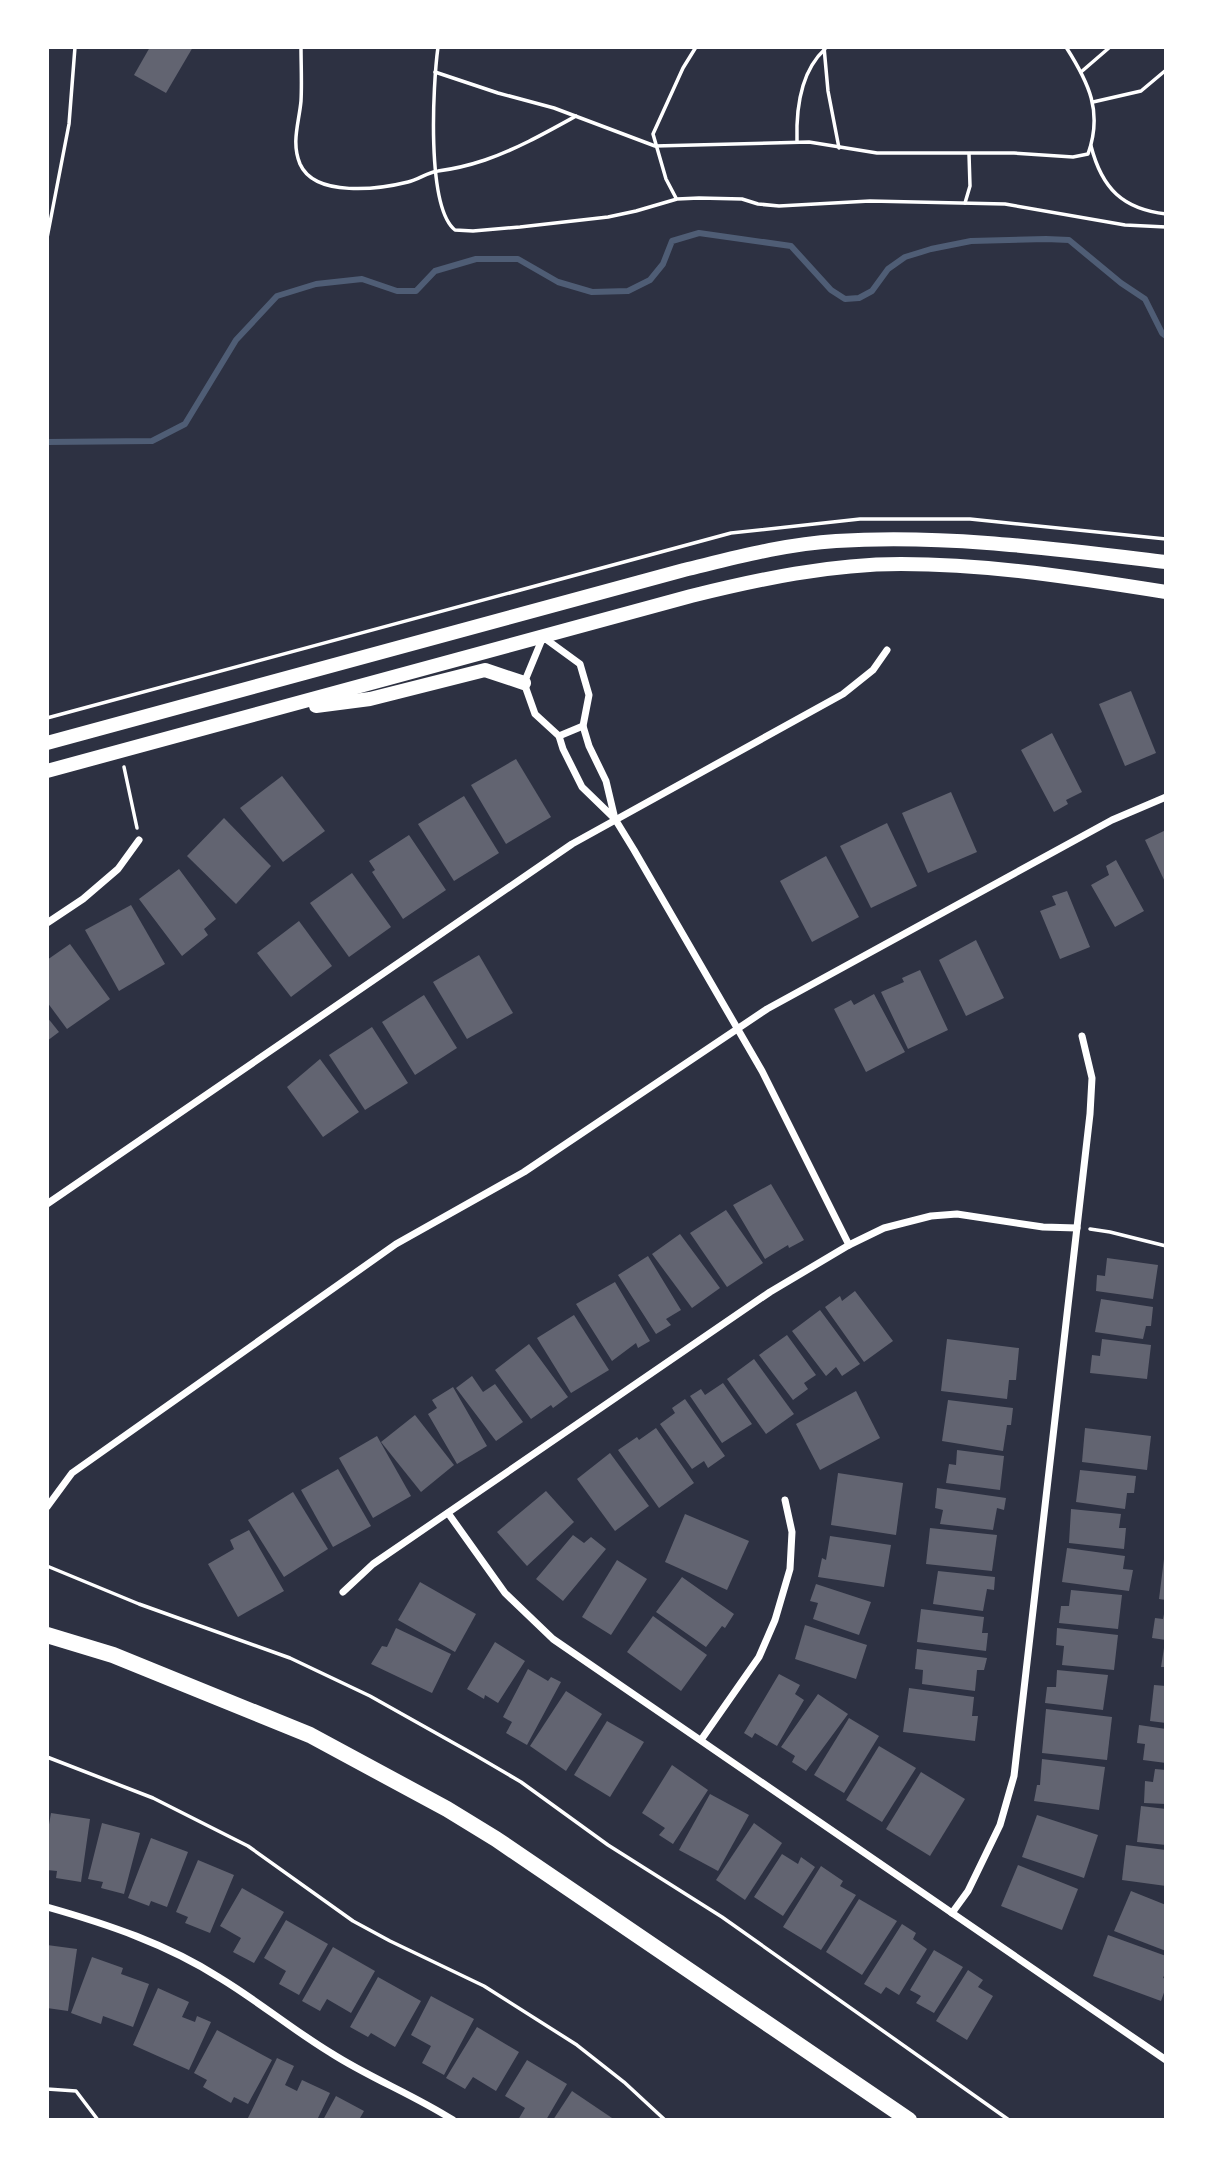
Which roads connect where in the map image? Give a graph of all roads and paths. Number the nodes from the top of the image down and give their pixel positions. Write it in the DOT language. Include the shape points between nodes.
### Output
graph roads {
  1 [pos="75,47"];
  2 [pos="301,47"];
  3 [pos="438,47"];
  4 [pos="696,47"];
  5 [pos="1066,47"];
  6 [pos="1110,47"];
  7 [pos="825,48"];
  8 [pos="1166,70"];
  9 [pos="435,72"];
  10 [pos="1081,72"];
  11 [pos="1093,102"];
  12 [pos="576,116"];
  13 [pos="797,142"];
  14 [pos="655,146"];
  15 [pos="1091,146"];
  16 [pos="839,148"];
  17 [pos="969,154"];
  18 [pos="436,171"];
  19 [pos="677,199"];
  20 [pos="965,204"];
  21 [pos="1166,214"];
  22 [pos="1166,227"];
  23 [pos="47,238"];
  24 [pos="1166,562"];
  25 [pos="1166,592"];
  26 [pos="534,611"];
  27 [pos="542,637"];
  28 [pos="887,650"];
  29 [pos="524,683"];
  30 [pos="252,716"];
  31 [pos="583,726"];
  32 [pos="559,736"];
  33 [pos="47,743"];
  34 [pos="120,751"];
  35 [pos="47,771"];
  36 [pos="1166,797"];
  37 [pos="614,819"];
  38 [pos="139,840"];
  39 [pos="47,923"];
  40 [pos="737,1028"];
  41 [pos="1082,1037"];
  42 [pos="47,1204"];
  43 [pos="1077,1228"];
  44 [pos="849,1245"];
  45 [pos="1166,1246"];
  46 [pos="785,1500"];
  47 [pos="47,1507"];
  48 [pos="448,1513"];
  49 [pos="47,1566"];
  50 [pos="343,1592"];
  51 [pos="47,1635"];
  52 [pos="701,1740"];
  53 [pos="47,1757"];
  54 [pos="47,1907"];
  55 [pos="952,1913"];
  56 [pos="1165,2057"];
  57 [pos="47,2089"];
  58 [pos="98,2120"];
  59 [pos="453,2120"];
  60 [pos="665,2120"];
  61 [pos="909,2120"];
  62 [pos="1009,2120"];
  1 -- 23 [label="path" via="69,124"];
  2 -- 18 [label="path" via="295,146 308,176 341,187 371,189"];
  3 -- 9 [label="path"];
  4 -- 14 [label="path" via="659,117 653,134"];
  5 -- 10 [label="path"];
  6 -- 10 [label="path"];
  7 -- 13 [label="path" via="814,60 801,93"];
  7 -- 16 [label="path"];
  8 -- 11 [label="path" via="1141,91"];
  9 -- 12 [label="path"];
  9 -- 18 [label="path"];
  10 -- 11 [label="path"];
  11 -- 15 [label="path" via="1096,122"];
  12 -- 14 [label="path"];
  12 -- 18 [label="path" via="485,160"];
  13 -- 14 [label="path"];
  13 -- 16 [label="path"];
  14 -- 19 [label="path"];
  15 -- 17 [label="path" via="1088,154 1073,157"];
  15 -- 21 [label="path" via="1097,165 1128,205"];
  16 -- 17 [label="path" via="887,154"];
  17 -- 20 [label="path" via="970,186"];
  18 -- 19 [label="path" via="445,218 455,230 608,216"];
  19 -- 20 [label="path" via="743,199 779,206 870,201"];
  20 -- 22 [label="path" via="1005,204 1102,222"];
  24 -- 26 [label="main road" via="986,542 834,541 726,560"];
  25 -- 27 [label="main road" via="1058,574 984,568 900,564 837,568 731,587"];
  26 -- 27 [label="main road"];
  26 -- 33 [label="main road"];
  27 -- 29 [label="street"];
  27 -- 30 [label="main road"];
  27 -- 31 [label="street" via="580,664 589,695"];
  28 -- 37 [label="street" via="873,670 844,694"];
  29 -- 30 [label="main road" via="485,670 370,699"];
  29 -- 32 [label="street" via="535,714"];
  30 -- 34 [label="main road"];
  31 -- 32 [label="street"];
  31 -- 37 [label="street" via="606,781"];
  32 -- 37 [label="street" via="582,788"];
  34 -- 35 [label="main road"];
  34 -- 38 [label="path"];
  36 -- 40 [label="street" via="1100,827"];
  37 -- 40 [label="street"];
  37 -- 42 [label="street"];
  38 -- 39 [label="street" via="118,869"];
  40 -- 44 [label="street"];
  40 -- 47 [label="street" via="524,1171 396,1244 72,1473"];
  41 -- 43 [label="street" via="1091,1078"];
  43 -- 44 [label="street" via="957,1214 884,1228"];
  43 -- 45 [label="path"];
  43 -- 55 [label="street" via="1014,1776 1000,1825 968,1891"];
  44 -- 48 [label="street" via="769,1292"];
  46 -- 52 [label="street" via="792,1532 790,1569 775,1620 759,1657"];
  48 -- 50 [label="street" via="373,1564"];
  48 -- 52 [label="street" via="505,1593 553,1639"];
  49 -- 62 [label="path" via="290,1658 370,1696 521,1782"];
  51 -- 61 [label="main road" via="113,1655 310,1735 447,1809"];
  52 -- 55 [label="street"];
  53 -- 60 [label="path" via="153,1798 248,1846 353,1921 484,1986 577,2045"];
  54 -- 59 [label="street" via="164,1948 220,1978 334,2055"];
  55 -- 56 [label="street"];
  57 -- 58 [label="path" via="76,2091"];
}
